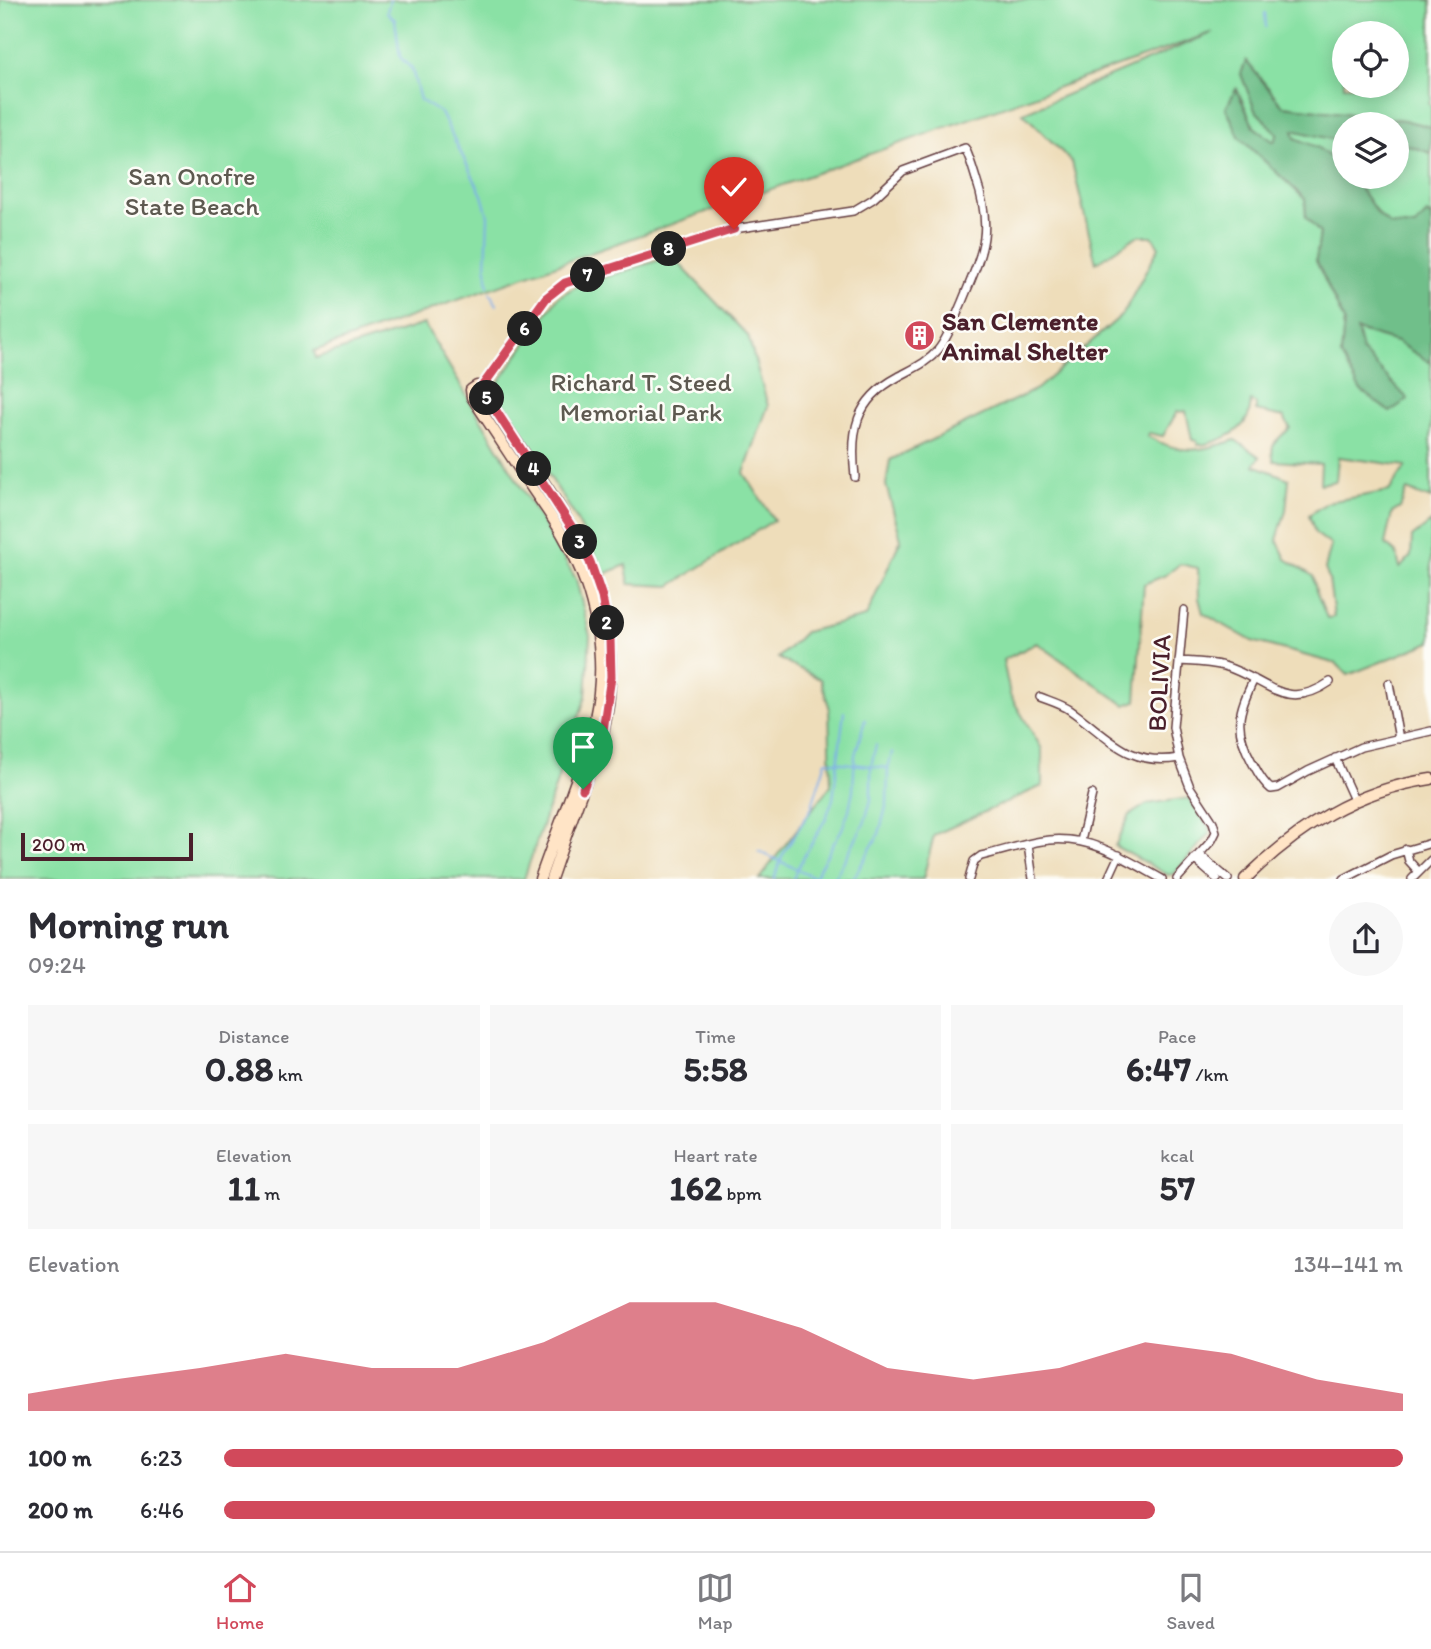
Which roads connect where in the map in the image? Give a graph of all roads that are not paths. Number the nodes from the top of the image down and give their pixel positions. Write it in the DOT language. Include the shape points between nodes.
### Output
graph roads {
  1 [pos="481,388"];
  2 [pos="855,477"];
  3 [pos="1184,610"];
  4 [pos="1180,661"];
  5 [pos="1254,679"];
  6 [pos="1330,682"];
  7 [pos="1389,683"];
  8 [pos="1040,697"];
  9 [pos="1431,731"];
  10 [pos="1399,739"];
  11 [pos="1179,758"];
  12 [pos="1335,758"];
  13 [pos="1431,779"];
  14 [pos="1092,794"];
  15 [pos="1354,800"];
  16 [pos="1081,841"];
  17 [pos="1431,844"];
  18 [pos="1028,845"];
  19 [pos="1406,849"];
  20 [pos="1119,855"];
  21 [pos="1197,857"];
  22 [pos="1431,860"];
  23 [pos="1419,872"];
  24 [pos="1349,878"];
  25 [pos="540,879"];
  26 [pos="551,879"];
  27 [pos="969,879"];
  28 [pos="1033,879"];
  29 [pos="1108,879"];
  30 [pos="1162,879"];
  31 [pos="1177,879"];
  32 [pos="1217,879"];
  33 [pos="1228,879"];
  34 [pos="1245,879"];
  35 [pos="1412,879"];
  1 -- 2 [label="street" via="546,298 565,283 734,229 853,211 903,171 965,149 984,201 982,254 937,351 866,401 852,449"];
  1 -- 25 [label="main road" via="473,387 472,397 580,567 600,645 600,689 590,737"];
  1 -- 26 [label="main road" via="575,532 597,579 610,639 611,677 602,737"];
  3 -- 4 [label="street, BOLIVIA"];
  4 -- 5 [label="street" via="1218,665"];
  4 -- 11 [label="street, BOLIVIA" via="1173,727"];
  5 -- 6 [label="street" via="1277,692 1300,696"];
  5 -- 12 [label="street" via="1239,713 1241,741 1267,786 1274,789"];
  7 -- 10 [label="street"];
  8 -- 11 [label="street" via="1067,708 1135,757"];
  9 -- 10 [label="street"];
  10 -- 12 [label="street"];
  11 -- 21 [label="street, BOLIVIA" via="1189,787 1216,832"];
  12 -- 15 [label="street"];
  13 -- 15 [label="main road"];
  14 -- 16 [label="street"];
  15 -- 34 [label="main road" via="1275,849"];
  16 -- 18 [label="street"];
  16 -- 20 [label="street"];
  17 -- 19 [label="street"];
  18 -- 27 [label="street" via="981,856 974,861"];
  18 -- 28 [label="street"];
  19 -- 23 [label="street"];
  19 -- 24 [label="street"];
  20 -- 29 [label="street"];
  20 -- 30 [label="street"];
  21 -- 31 [label="street"];
  21 -- 32 [label="street"];
  21 -- 33 [label="street"];
  22 -- 23 [label="street"];
  23 -- 35 [label="street"];
}
